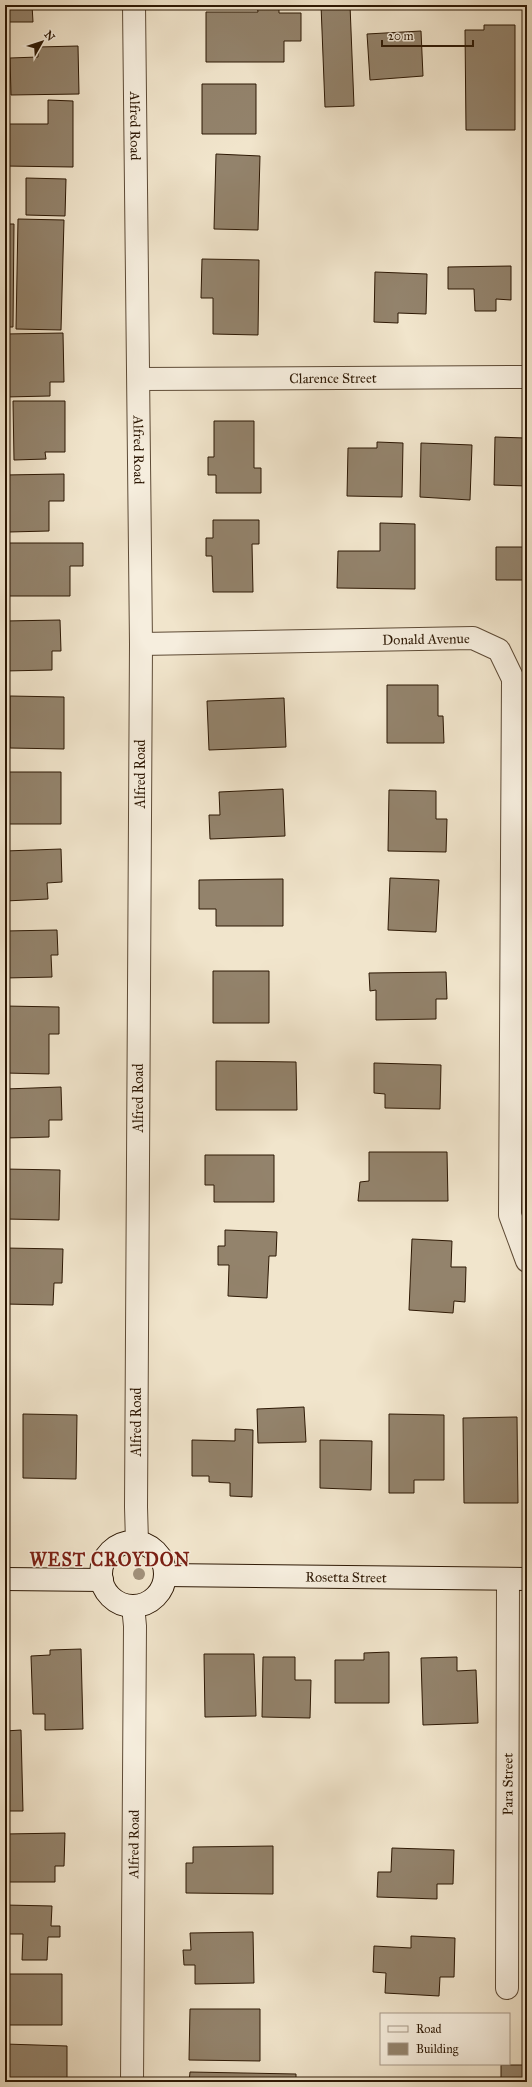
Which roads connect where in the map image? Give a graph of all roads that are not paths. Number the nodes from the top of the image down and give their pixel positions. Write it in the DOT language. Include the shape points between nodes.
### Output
graph roads {
  1 [pos="134,5"];
  2 [pos="527,377"];
  3 [pos="139,379"];
  4 [pos="141,644"];
  5 [pos="527,1261"];
  6 [pos="137,1542"];
  7 [pos="165,1575"];
  8 [pos="5,1579"];
  9 [pos="518,1579"];
  10 [pos="102,1580"];
  11 [pos="133,1606"];
  12 [pos="506,1988"];
  13 [pos="132,2082"];
  1 -- 3 [label="street, Alfred Road"];
  2 -- 3 [label="street, Clarence Street"];
  3 -- 4 [label="street, Alfred Road"];
  4 -- 5 [label="street, Donald Avenue" via="473,638 499,650 513,679 510,1214"];
  4 -- 6 [label="street, Alfred Road"];
  6 -- 7 [label="street" via="154,1550 161,1558"];
  6 -- 10 [label="street" via="117,1546 108,1554 103,1564"];
  7 -- 9 [label="street, Rosetta Street"];
  7 -- 11 [label="street" via="161,1590 154,1599"];
  8 -- 10 [label="street"];
  9 -- 12 [label="street, Para Street"];
  10 -- 11 [label="street" via="106,1591 114,1599"];
  11 -- 13 [label="street, Alfred Road" via="135,1634"];
}
